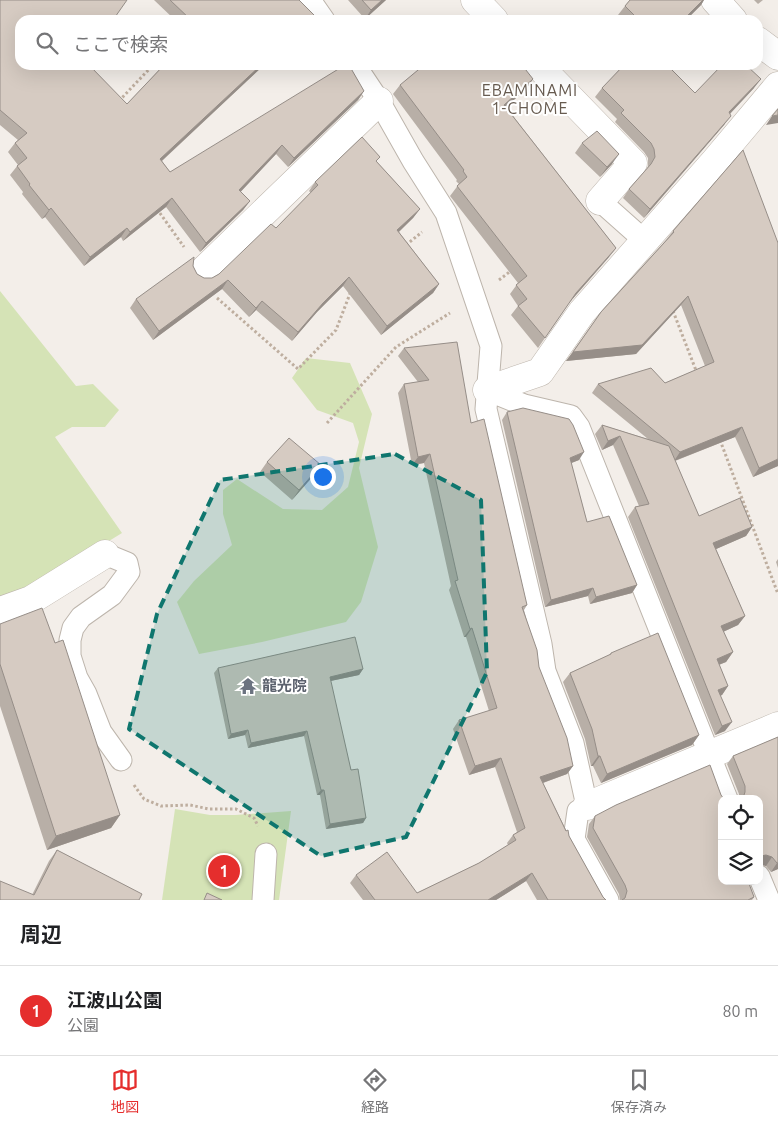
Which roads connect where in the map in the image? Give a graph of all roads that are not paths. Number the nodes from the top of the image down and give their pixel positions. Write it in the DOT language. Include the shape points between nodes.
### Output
graph roads {
  1 [pos="310,0"];
  2 [pos="714,0"];
  3 [pos="320,15"];
  4 [pos="728,15"];
  5 [pos="763,44"];
  6 [pos="778,56"];
  7 [pos="358,70"];
  8 [pos="543,70"];
  9 [pos="778,86"];
  10 [pos="379,101"];
  11 [pos="600,201"];
  12 [pos="644,241"];
  13 [pos="202,272"];
  14 [pos="487,390"];
  15 [pos="105,554"];
  16 [pos="0,611"];
  17 [pos="778,726"];
  18 [pos="709,756"];
  19 [pos="121,760"];
  20 [pos="725,795"];
  21 [pos="587,806"];
  22 [pos="266,854"];
  23 [pos="763,885"];
  24 [pos="264,900"];
  25 [pos="608,900"];
  26 [pos="769,900"];
  1 -- 3 [label="lane"];
  2 -- 4 [label="street"];
  5 -- 6 [label="street"];
  7 -- 10 [label="lane"];
  8 -- 11 [label="street" via="634,163"];
  9 -- 12 [label="street"];
  10 -- 13 [label="street"];
  10 -- 14 [label="lane" via="446,213 490,346"];
  11 -- 12 [label="lane"];
  12 -- 14 [label="street" via="582,312 540,372"];
  14 -- 18 [label="lane" via="524,405 571,416 579,427"];
  14 -- 21 [label="lane" via="486,408 545,671 573,742"];
  15 -- 16 [label="street" via="32,600"];
  15 -- 19 [label="lane" via="127,563 129,572 112,595 80,617 73,628 70,656 100,732"];
  17 -- 18 [label="street"];
  18 -- 20 [label="lane"];
  18 -- 21 [label="street"];
  21 -- 25 [label="lane" via="578,811 574,839"];
  22 -- 24 [label="lane"];
  23 -- 26 [label="lane"];
}
